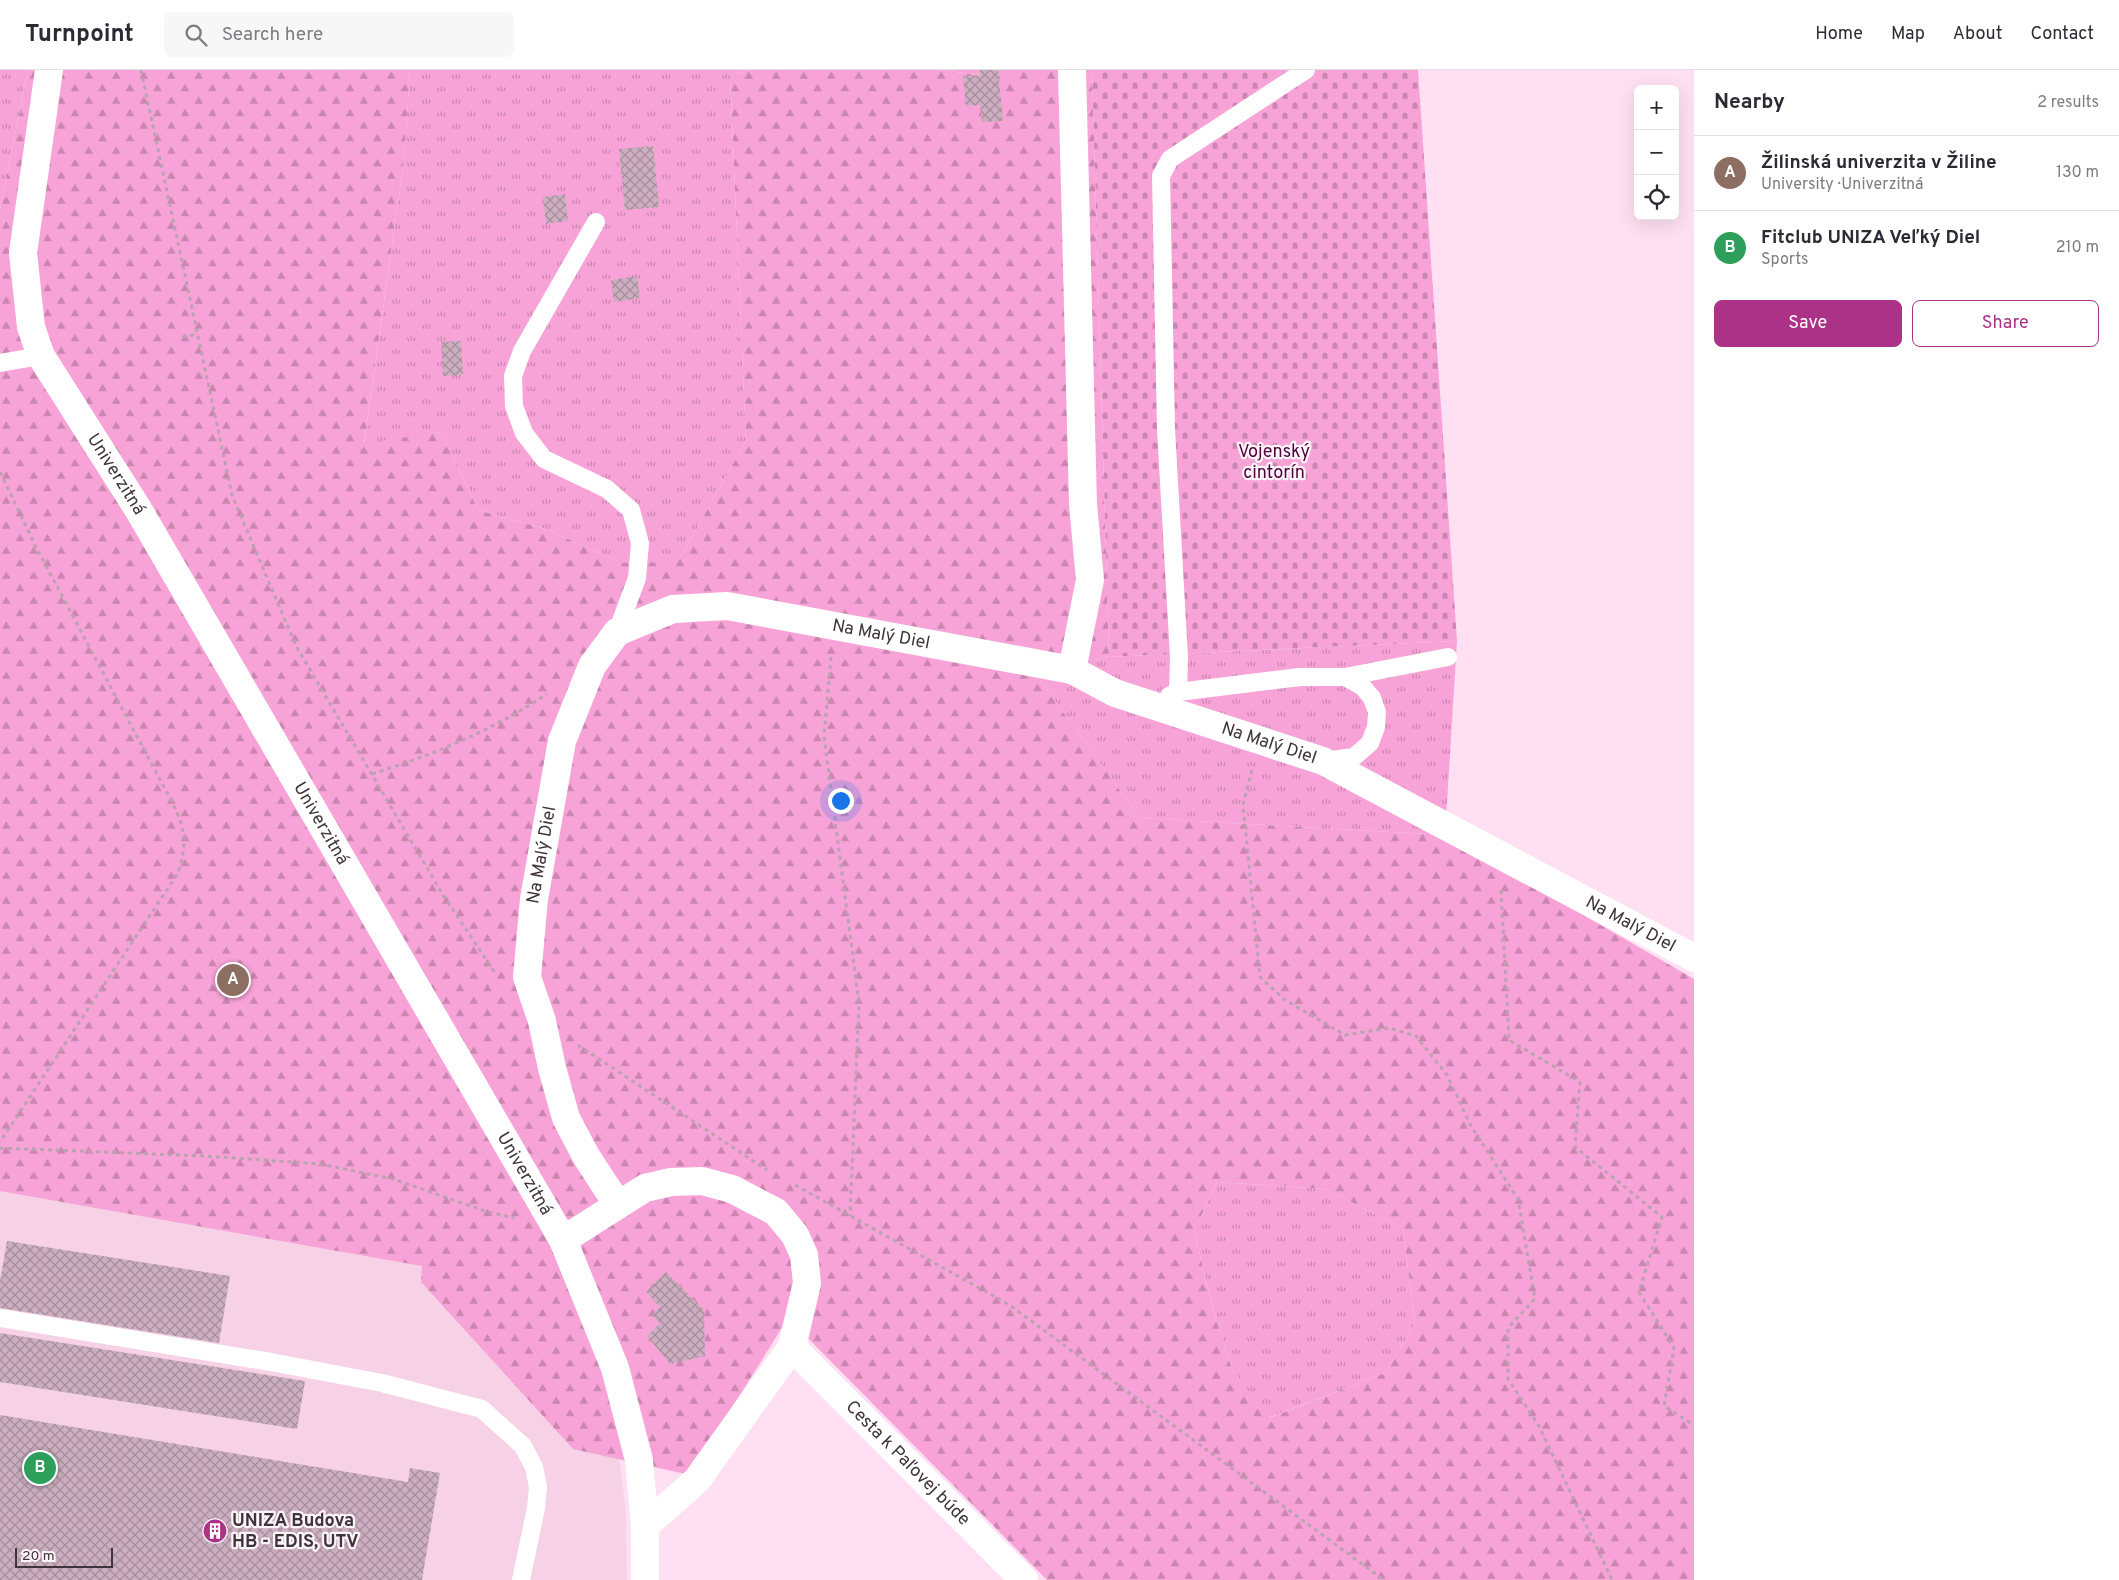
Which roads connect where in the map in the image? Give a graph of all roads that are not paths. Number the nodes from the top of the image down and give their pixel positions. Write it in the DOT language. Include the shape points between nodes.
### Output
graph roads {
  1 [pos="49,70"];
  2 [pos="1072,70"];
  3 [pos="1306,70"];
  4 [pos="596,222"];
  5 [pos="41,356"];
  6 [pos="0,363"];
  7 [pos="617,632"];
  8 [pos="1448,656"];
  9 [pos="1072,670"];
  10 [pos="1345,677"];
  11 [pos="1178,692"];
  12 [pos="1151,705"];
  13 [pos="1323,761"];
  14 [pos="1694,958"];
  15 [pos="618,1205"];
  16 [pos="563,1240"];
  17 [pos="0,1318"];
  18 [pos="792,1347"];
  19 [pos="645,1526"];
  20 [pos="521,1580"];
  21 [pos="645,1580"];
  22 [pos="1024,1580"];
  1 -- 5 [label="street, Univerzitná" via="23,253 31,327"];
  2 -- 9 [label="street" via="1083,504 1090,580"];
  3 -- 11 [label="lane" via="1170,159 1161,176 1166,429 1179,657"];
  4 -- 7 [label="lane" via="522,351 513,376 514,406 524,433 544,459 607,489 631,510 640,543 637,578"];
  5 -- 6 [label="lane"];
  5 -- 16 [label="street, Univerzitná" via="138,509"];
  7 -- 9 [label="street, Na Malý Diel" via="673,609 727,606"];
  7 -- 15 [label="street, Na Malý Diel" via="592,666 562,741 534,899 527,977 542,1021 566,1118"];
  8 -- 10 [label="lane"];
  9 -- 12 [label="street, Na Malý Diel" via="1115,693"];
  10 -- 11 [label="lane" via="1300,677"];
  10 -- 13 [label="lane" via="1363,687 1372,698 1377,712 1376,727 1370,743 1354,757"];
  11 -- 12 [label="lane"];
  12 -- 13 [label="street, Na Malý Diel"];
  13 -- 14 [label="street, Na Malý Diel"];
  15 -- 16 [label="street"];
  15 -- 18 [label="street" via="644,1188 671,1182 702,1181 732,1189 776,1212 795,1235 804,1255 807,1283"];
  16 -- 19 [label="street, Univerzitná" via="615,1368 639,1460"];
  17 -- 20 [label="lane" via="271,1362 382,1384 482,1410 523,1446 534,1467 538,1487 536,1508"];
  18 -- 19 [label="street" via="697,1480"];
  18 -- 22 [label="street, Cesta k Paľovej búde"];
  19 -- 21 [label="street, Univerzitná"];
}
